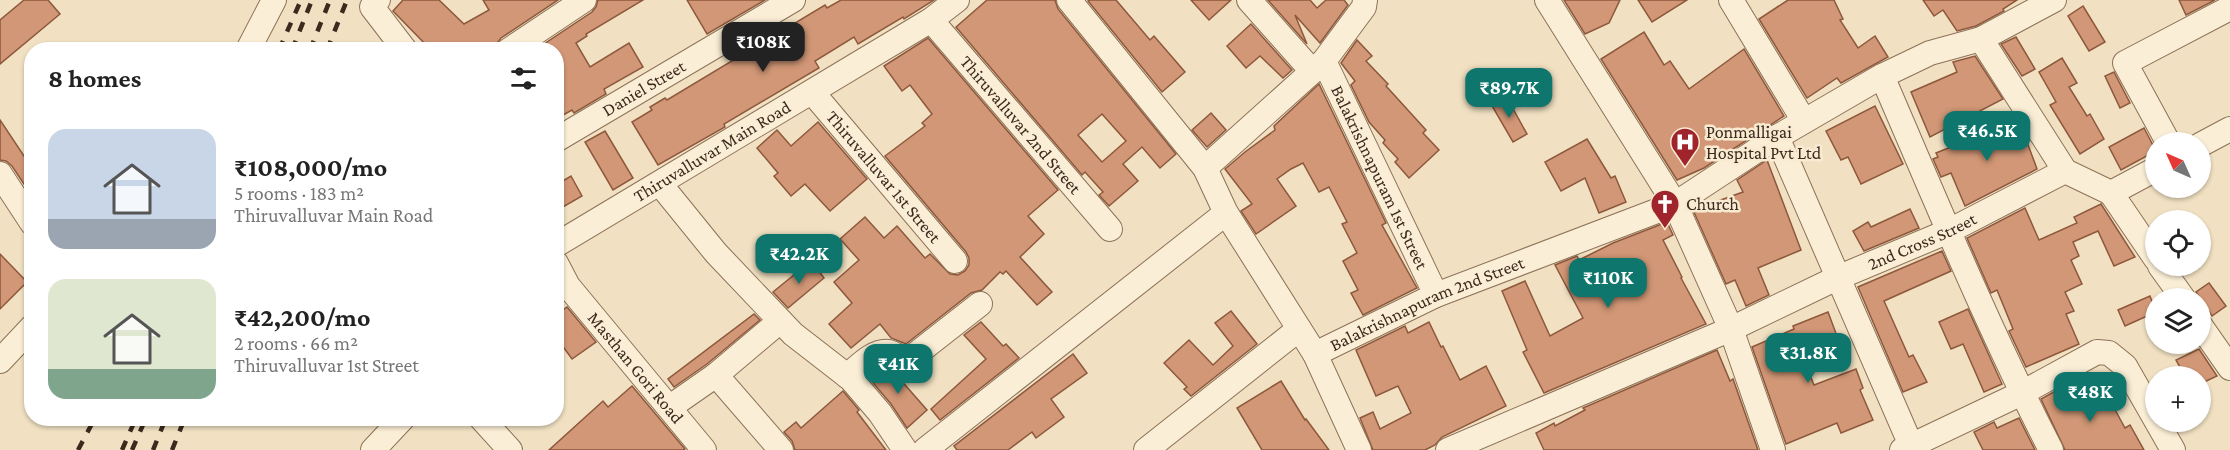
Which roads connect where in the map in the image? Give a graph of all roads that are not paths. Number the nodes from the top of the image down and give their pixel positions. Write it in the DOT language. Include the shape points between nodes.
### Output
graph roads {
  1 [pos="274,0"];
  2 [pos="584,0"];
  3 [pos="793,0"];
  4 [pos="957,0"];
  5 [pos="1069,0"];
  6 [pos="1249,0"];
  7 [pos="1546,0"];
  8 [pos="1731,0"];
  9 [pos="2054,0"];
  10 [pos="1363,2"];
  11 [pos="375,3"];
  12 [pos="2230,8"];
  13 [pos="931,20"];
  14 [pos="1981,39"];
  15 [pos="252,42"];
  16 [pos="400,42"];
  17 [pos="521,42"];
  18 [pos="1318,66"];
  19 [pos="1882,76"];
  20 [pos="812,92"];
  21 [pos="1804,121"];
  22 [pos="2230,129"];
  23 [pos="2163,132"];
  24 [pos="564,135"];
  25 [pos="1777,137"];
  26 [pos="2211,139"];
  27 [pos="1205,168"];
  28 [pos="2065,171"];
  29 [pos="0,174"];
  30 [pos="2145,175"];
  31 [pos="660,184"];
  32 [pos="2110,193"];
  33 [pos="1675,204"];
  34 [pos="24,211"];
  35 [pos="1226,213"];
  36 [pos="1110,229"];
  37 [pos="1949,231"];
  38 [pos="564,240"];
  39 [pos="2145,243"];
  40 [pos="955,261"];
  41 [pos="1837,278"];
  42 [pos="564,293"];
  43 [pos="1436,295"];
  44 [pos="980,304"];
  45 [pos="780,321"];
  46 [pos="1731,329"];
  47 [pos="1299,330"];
  48 [pos="24,336"];
  49 [pos="2211,341"];
  50 [pos="1315,354"];
  51 [pos="0,361"];
  52 [pos="2230,368"];
  53 [pos="716,375"];
  54 [pos="847,376"];
  55 [pos="2022,393"];
  56 [pos="670,407"];
  57 [pos="396,426"];
  58 [pos="489,426"];
  59 [pos="1909,449"];
  60 [pos="374,450"];
  61 [pos="510,450"];
  62 [pos="704,450"];
  63 [pos="781,450"];
  64 [pos="905,450"];
  65 [pos="925,450"];
  66 [pos="1146,450"];
  67 [pos="1359,450"];
  68 [pos="1448,450"];
  69 [pos="1773,450"];
  70 [pos="2051,450"];
  71 [pos="2173,450"];
  1 -- 15 [label="street"];
  2 -- 17 [label="street"];
  3 -- 24 [label="street, Daniel Street"];
  4 -- 13 [label="street, Thiruvalluvar Main Road"];
  5 -- 27 [label="street"];
  6 -- 18 [label="street, Balakrishnapuram 1st Street"];
  7 -- 33 [label="street"];
  8 -- 21 [label="street"];
  9 -- 14 [label="street, Balakrishnapuram 2nd Street"];
  10 -- 18 [label="street"];
  11 -- 16 [label="street"];
  12 -- 23 [label="street" via="2125,63"];
  13 -- 20 [label="street, Thiruvalluvar Main Road"];
  13 -- 36 [label="street, Thiruvalluvar 2nd Street"];
  14 -- 19 [label="street, Balakrishnapuram 2nd Street" via="1930,53"];
  14 -- 28 [label="street"];
  18 -- 27 [label="street"];
  18 -- 43 [label="street, Balakrishnapuram 1st Street"];
  19 -- 21 [label="street, Balakrishnapuram 2nd Street"];
  19 -- 37 [label="street"];
  20 -- 31 [label="street, Thiruvalluvar Main Road"];
  20 -- 40 [label="street, Thiruvalluvar 1st Street"];
  21 -- 25 [label="street, Balakrishnapuram 2nd Street"];
  22 -- 26 [label="street"];
  25 -- 33 [label="street, Balakrishnapuram 2nd Street"];
  25 -- 41 [label="street"];
  27 -- 35 [label="street"];
  28 -- 32 [label="street"];
  28 -- 37 [label="street, 2nd Cross Street"];
  29 -- 34 [label="street"];
  30 -- 32 [label="street"];
  31 -- 38 [label="street, Thiruvalluvar Main Road"];
  31 -- 45 [label="street" via="716,253"];
  32 -- 39 [label="street"];
  33 -- 43 [label="street, Balakrishnapuram 2nd Street"];
  33 -- 46 [label="street"];
  35 -- 47 [label="street"];
  35 -- 65 [label="street"];
  37 -- 41 [label="street, 2nd Cross Street"];
  37 -- 55 [label="street"];
  41 -- 46 [label="street, 2nd Cross Street"];
  41 -- 59 [label="street"];
  42 -- 56 [label="street, Masthan Gori Road"];
  43 -- 50 [label="street, Balakrishnapuram 2nd Street"];
  44 -- 54 [label="street" via="911,358 878,353"];
  45 -- 53 [label="street"];
  45 -- 54 [label="street"];
  46 -- 68 [label="street, 2nd Cross Street"];
  46 -- 69 [label="street"];
  47 -- 50 [label="street"];
  47 -- 66 [label="street"];
  48 -- 51 [label="street"];
  49 -- 52 [label="street"];
  50 -- 67 [label="street"];
  53 -- 56 [label="street"];
  53 -- 63 [label="street"];
  54 -- 64 [label="street" via="880,413"];
  55 -- 59 [label="street"];
  55 -- 70 [label="street"];
  55 -- 71 [label="street" via="2097,352 2109,352 2125,366"];
  56 -- 62 [label="street, Masthan Gori Road"];
  57 -- 60 [label="street"];
  58 -- 61 [label="street"];
}
